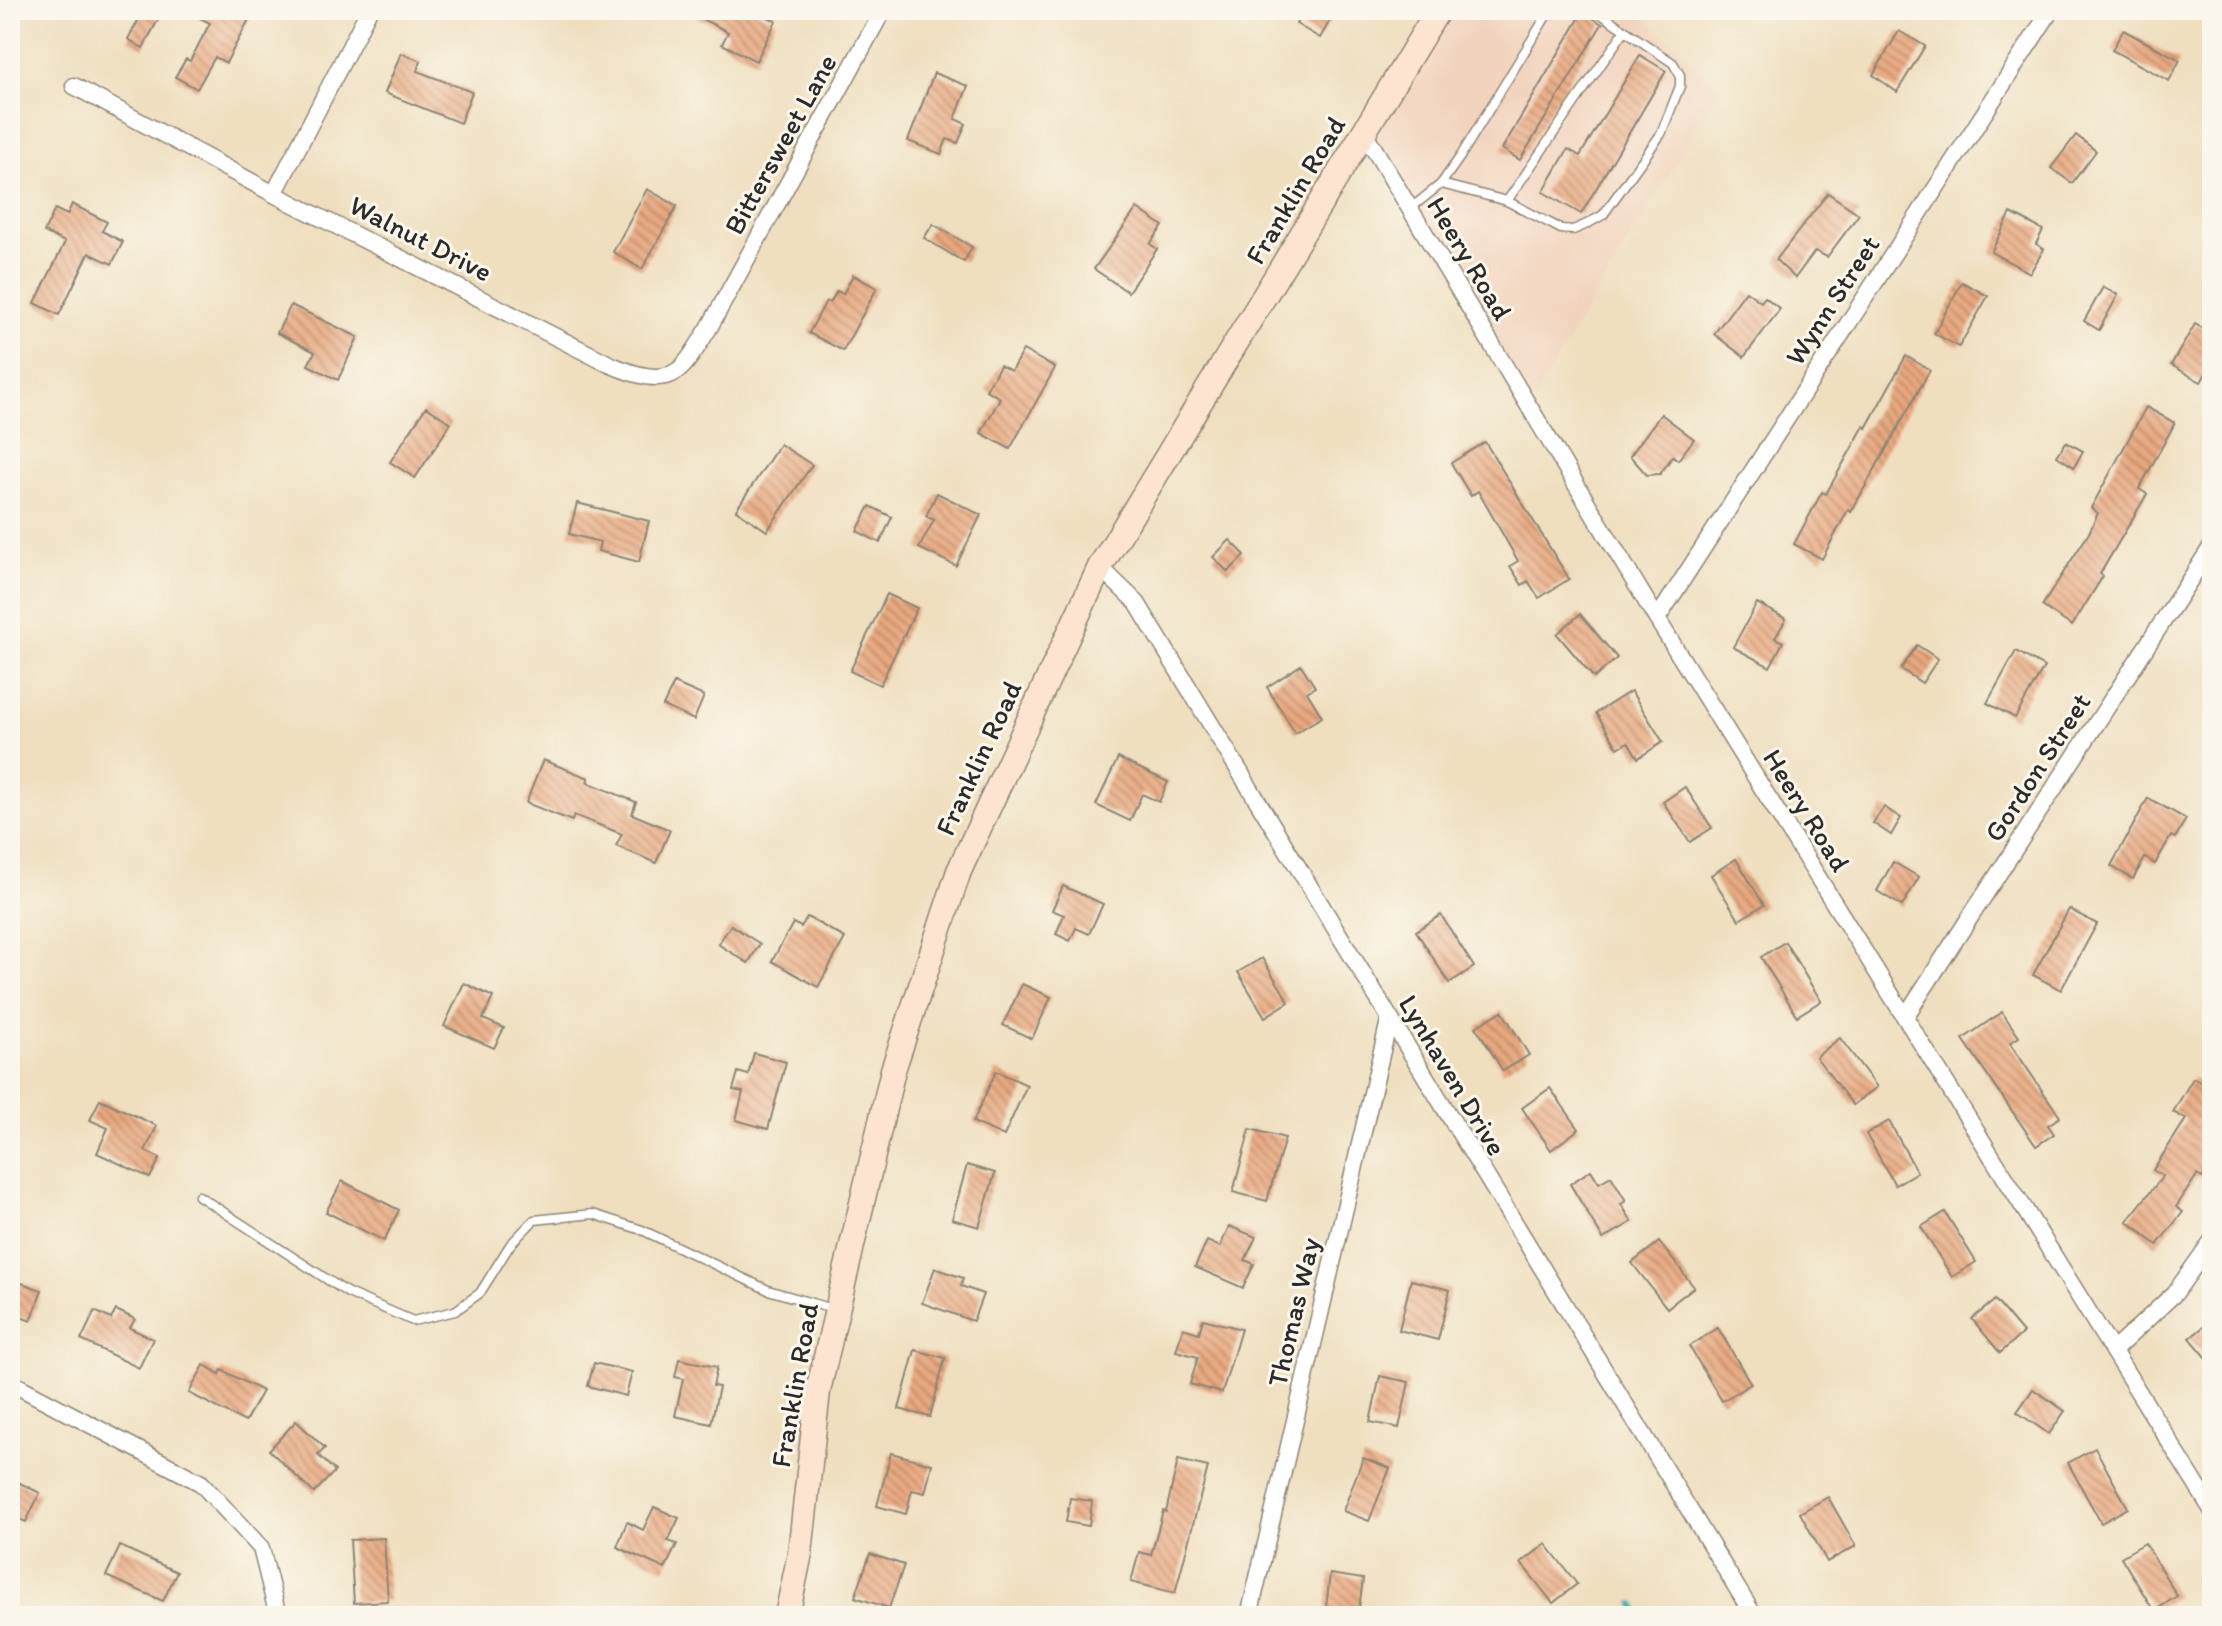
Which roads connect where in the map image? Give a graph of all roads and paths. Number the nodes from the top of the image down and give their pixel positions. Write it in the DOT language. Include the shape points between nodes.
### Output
graph roads {
  1 [pos="369,10"];
  2 [pos="883,10"];
  3 [pos="1438,10"];
  4 [pos="1550,10"];
  5 [pos="1595,10"];
  6 [pos="2051,10"];
  7 [pos="1625,30"];
  8 [pos="74,86"];
  9 [pos="1365,134"];
  10 [pos="1441,184"];
  11 [pos="274,194"];
  12 [pos="1507,201"];
  13 [pos="1410,209"];
  14 [pos="723,303"];
  15 [pos="2212,546"];
  16 [pos="1100,567"];
  17 [pos="1657,619"];
  18 [pos="1905,1017"];
  19 [pos="1389,1021"];
  20 [pos="199,1196"];
  21 [pos="2212,1241"];
  22 [pos="837,1310"];
  23 [pos="2113,1351"];
  24 [pos="10,1382"];
  25 [pos="2212,1510"];
  26 [pos="278,1616"];
  27 [pos="787,1616"];
  28 [pos="1249,1616"];
  29 [pos="1754,1616"];
  1 -- 11 [label="street"];
  2 -- 14 [label="street, Bittersweet Lane"];
  3 -- 9 [label="main road, Franklin Road"];
  4 -- 10 [label="lane"];
  5 -- 7 [label="lane"];
  6 -- 17 [label="street, Wynn Street"];
  7 -- 12 [label="lane"];
  7 -- 12 [label="lane" via="1673,63 1680,75 1661,134 1603,215 1585,225 1561,229"];
  8 -- 11 [label="street, Walnut Drive"];
  9 -- 13 [label="street, Heery Road"];
  9 -- 16 [label="main road, Franklin Road"];
  10 -- 12 [label="lane"];
  10 -- 13 [label="lane"];
  11 -- 14 [label="street, Walnut Drive" via="636,376 681,369"];
  13 -- 17 [label="street, Heery Road"];
  15 -- 18 [label="street, Gordon Street"];
  16 -- 19 [label="street, Lynhaven Drive" via="1137,603"];
  16 -- 22 [label="main road, Franklin Road" via="959,871 893,1070"];
  17 -- 18 [label="street, Heery Road"];
  18 -- 23 [label="street, Heery Road"];
  19 -- 28 [label="street, Thomas Way"];
  19 -- 29 [label="street, Lynhaven Drive"];
  20 -- 22 [label="lane" via="348,1293 413,1321 455,1311 480,1293 510,1245 534,1220 593,1214 642,1230 768,1290"];
  21 -- 23 [label="street" via="2175,1293"];
  22 -- 27 [label="main road, Franklin Road" via="818,1391 800,1553"];
  23 -- 25 [label="street, Heery Road"];
  24 -- 26 [label="street" via="201,1483 261,1548"];
}
